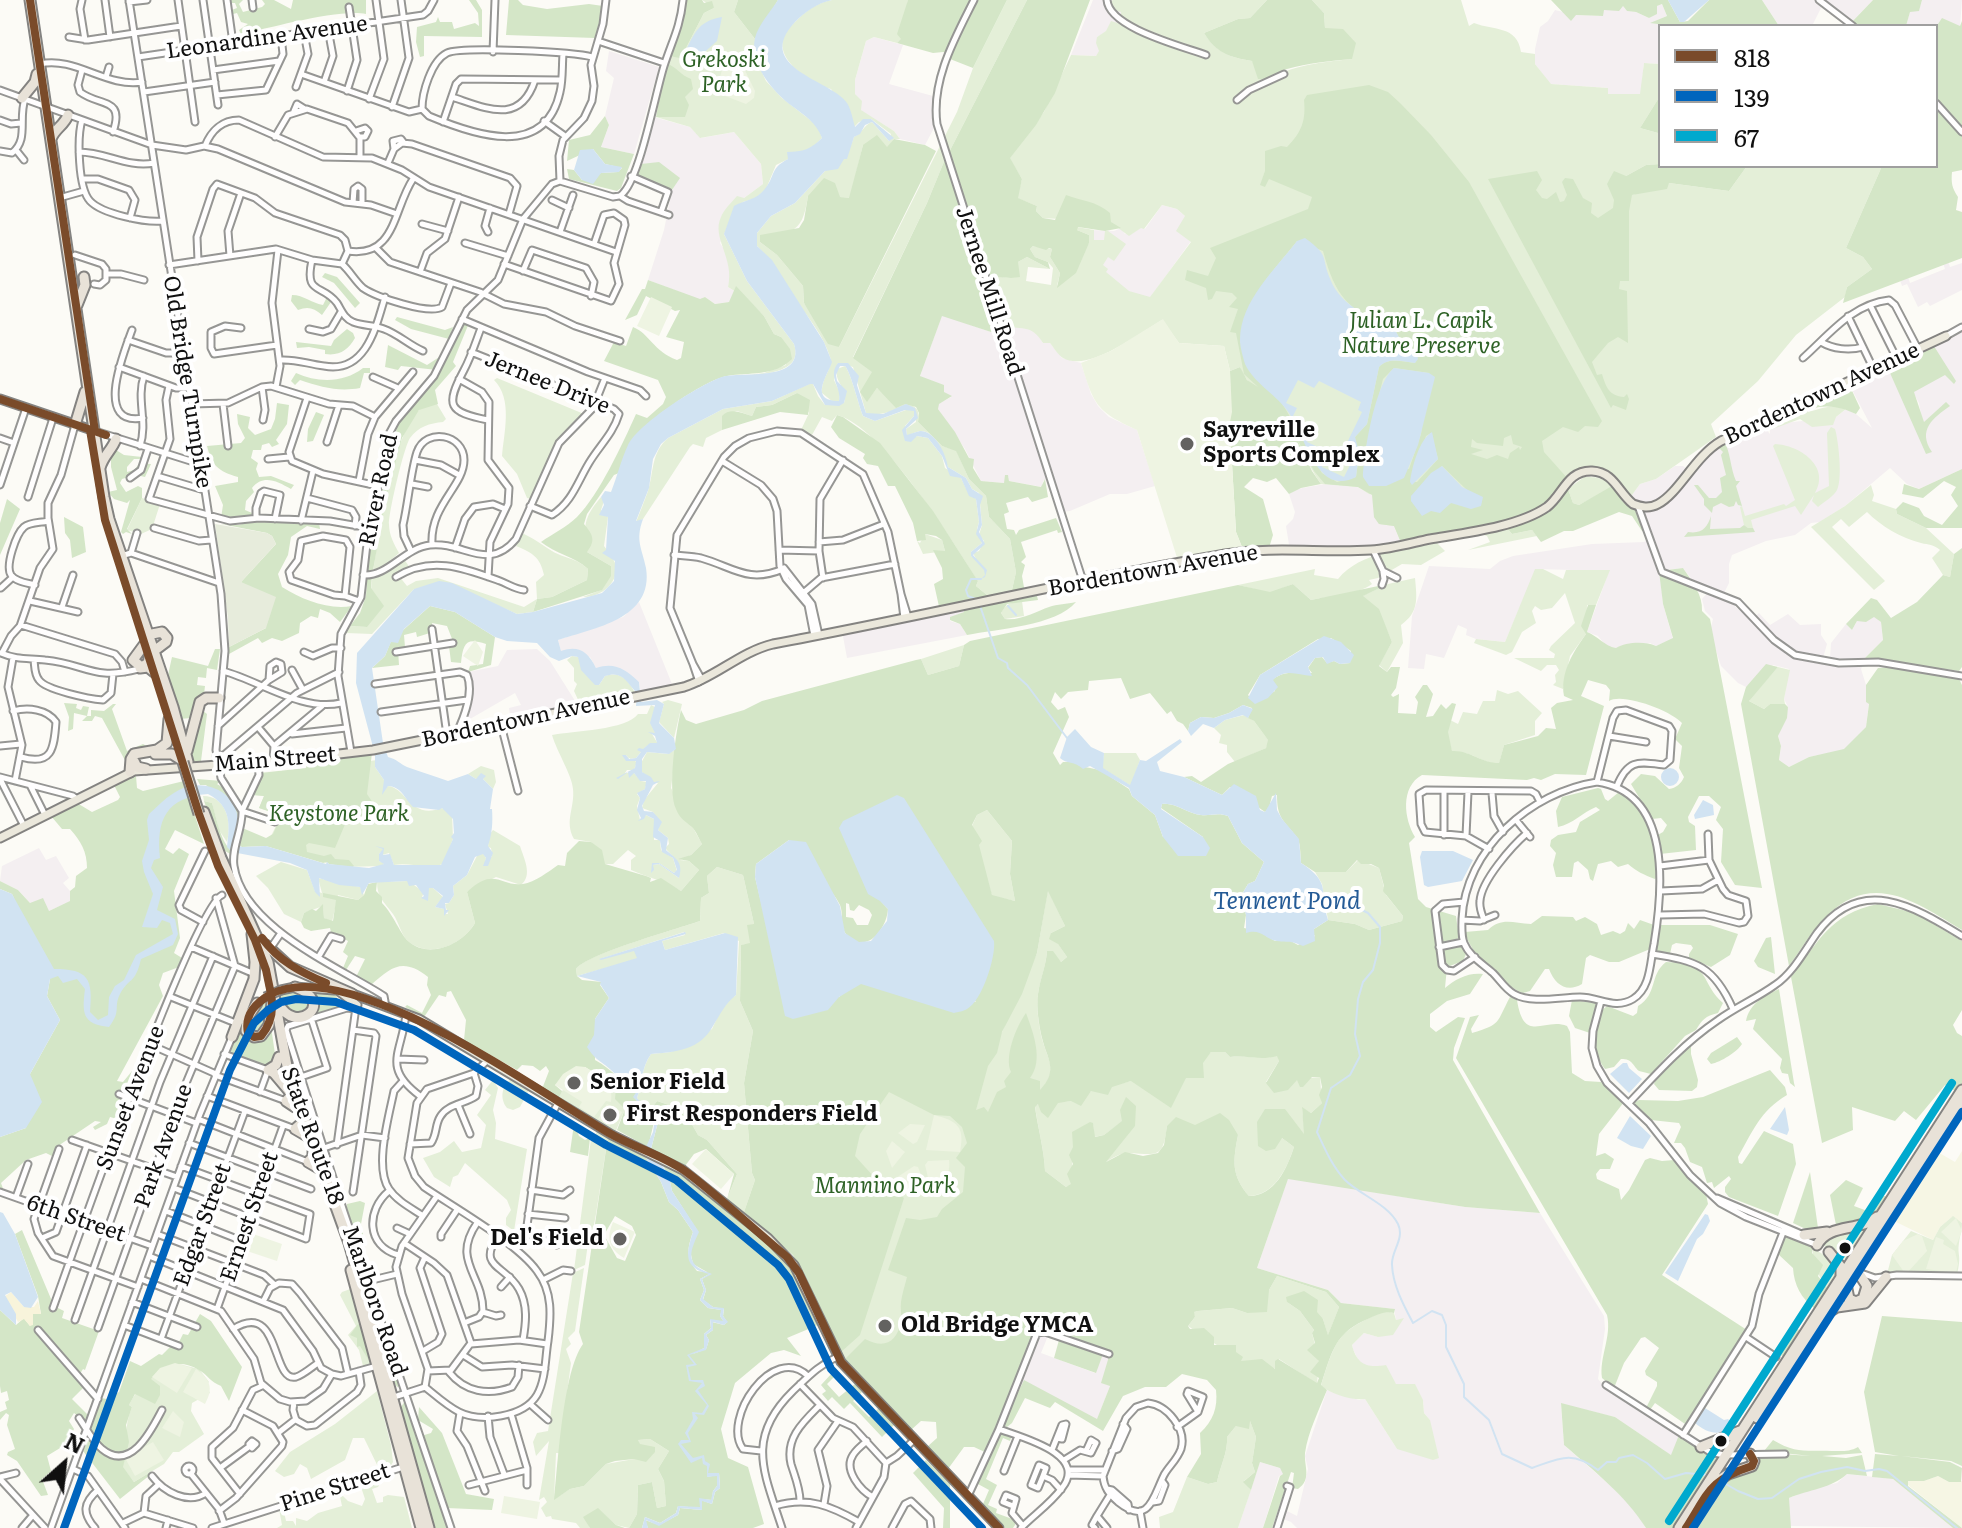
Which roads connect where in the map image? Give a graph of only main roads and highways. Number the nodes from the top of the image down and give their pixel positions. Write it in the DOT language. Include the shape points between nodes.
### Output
graph roads {
  1 [pos="28,0"];
  2 [pos="38,69"];
  3 [pos="24,99"];
  4 [pos="44,106"];
  5 [pos="68,115"];
  6 [pos="51,139"];
  7 [pos="69,271"];
  8 [pos="77,312"];
  9 [pos="1946,336"];
  10 [pos="85,392"];
  11 [pos="0,399"];
  12 [pos="75,425"];
  13 [pos="92,430"];
  14 [pos="116,439"];
  15 [pos="101,476"];
  16 [pos="149,648"];
  17 [pos="154,672"];
  18 [pos="173,707"];
  19 [pos="169,719"];
  20 [pos="373,750"];
  21 [pos="185,761"];
  22 [pos="133,768"];
  23 [pos="146,769"];
  24 [pos="1,835"];
  25 [pos="253,930"];
  26 [pos="295,987"];
  27 [pos="270,997"];
  28 [pos="357,1000"];
  29 [pos="232,1037"];
  30 [pos="279,1057"];
  31 [pos="1962,1090"];
  32 [pos="289,1096"];
  33 [pos="1962,1102"];
  34 [pos="318,1150"];
  35 [pos="320,1169"];
  36 [pos="1883,1212"];
  37 [pos="1827,1232"];
  38 [pos="1804,1235"];
  39 [pos="1817,1245"];
  40 [pos="1829,1252"];
  41 [pos="1850,1272"];
  42 [pos="1882,1278"];
  43 [pos="1824,1315"];
  44 [pos="1791,1353"];
  45 [pos="1779,1371"];
  46 [pos="390,1398"];
  47 [pos="1743,1429"];
  48 [pos="1706,1447"];
  49 [pos="1730,1455"];
  50 [pos="1755,1456"];
  51 [pos="1716,1482"];
  52 [pos="421,1528"];
  53 [pos="429,1528"];
  54 [pos="999,1528"];
  55 [pos="1679,1528"];
  56 [pos="1686,1528"];
  1 -- 2 [label="highway, State Route 18"];
  2 -- 3 [label="highway"];
  2 -- 4 [label="highway, State Route 18"];
  4 -- 6 [label="highway, State Route 18"];
  4 -- 7 [label="highway, State Route 18"];
  5 -- 6 [label="highway"];
  6 -- 7 [label="highway, State Route 18"];
  7 -- 8 [label="highway, State Route 18"];
  7 -- 8 [label="highway" via="88,282"];
  7 -- 10 [label="highway, State Route 18"];
  8 -- 13 [label="highway, State Route 18"];
  9 -- 20 [label="main road, Bordentown Avenue" via="1723,439 1651,507 1628,500 1603,473 1588,471 1569,480 1548,506 1512,522 1373,550 1241,552 1083,582 757,649 700,681"];
  10 -- 12 [label="highway"];
  10 -- 13 [label="highway, State Route 18"];
  11 -- 12 [label="main road"];
  12 -- 13 [label="main road"];
  13 -- 15 [label="highway, State Route 18"];
  13 -- 16 [label="highway, State Route 18" via="105,520"];
  14 -- 15 [label="highway" via="103,459"];
  15 -- 16 [label="highway, State Route 18"];
  16 -- 17 [label="highway, State Route 18"];
  16 -- 17 [label="highway" via="147,665 135,667"];
  16 -- 18 [label="highway, State Route 18"];
  17 -- 19 [label="highway, State Route 18"];
  18 -- 21 [label="highway, State Route 18"];
  18 -- 21 [label="highway" via="186,722 200,698 217,696 200,702"];
  19 -- 21 [label="highway, State Route 18"];
  19 -- 22 [label="highway" via="167,743 134,754"];
  20 -- 23 [label="main road, Main Street"];
  21 -- 22 [label="highway" via="167,753 142,755"];
  21 -- 25 [label="highway, State Route 18, bridge" via="218,866"];
  22 -- 23 [label="highway"];
  22 -- 24 [label="main road"];
  25 -- 27 [label="highway, State Route 18" via="270,968"];
  25 -- 28 [label="highway" via="286,965"];
  25 -- 29 [label="highway" via="254,974"];
  26 -- 27 [label="main road"];
  26 -- 27 [label="highway" via="313,998 309,1014 290,1016"];
  26 -- 28 [label="main road" via="334,990"];
  27 -- 30 [label="highway, State Route 18"];
  27 -- 34 [label="highway, State Route 18" via="285,1063"];
  28 -- 54 [label="main road" via="384,1003 409,1015 482,1061 683,1170 787,1257 837,1357"];
  30 -- 32 [label="highway, State Route 18"];
  30 -- 32 [label="highway" via="268,1070"];
  31 -- 36 [label="highway"];
  32 -- 34 [label="highway, State Route 18" via="298,1126"];
  33 -- 41 [label="highway"];
  34 -- 35 [label="highway, State Route 18"];
  34 -- 35 [label="highway" via="308,1162"];
  34 -- 46 [label="highway, State Route 18"];
  35 -- 46 [label="highway, State Route 18"];
  36 -- 37 [label="highway" via="1865,1224"];
  36 -- 41 [label="highway"];
  37 -- 38 [label="highway"];
  37 -- 39 [label="highway"];
  40 -- 41 [label="highway"];
  41 -- 43 [label="highway"];
  41 -- 44 [label="highway"];
  42 -- 43 [label="highway" via="1865,1303 1837,1307"];
  43 -- 49 [label="highway"];
  44 -- 45 [label="highway"];
  44 -- 45 [label="highway" via="1776,1357"];
  45 -- 47 [label="highway"];
  46 -- 52 [label="highway, State Route 18"];
  46 -- 53 [label="highway, State Route 18"];
  47 -- 48 [label="highway"];
  47 -- 49 [label="highway"];
  49 -- 51 [label="highway"];
  49 -- 55 [label="highway"];
  50 -- 51 [label="highway" via="1752,1466"];
  51 -- 56 [label="highway"];
}
